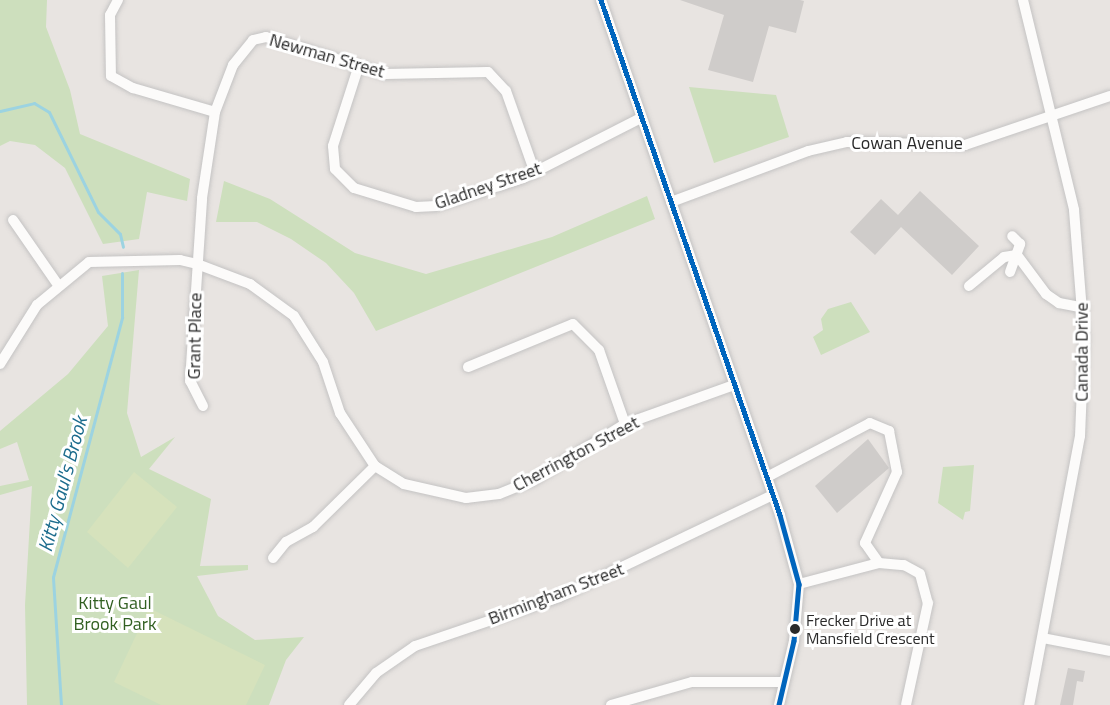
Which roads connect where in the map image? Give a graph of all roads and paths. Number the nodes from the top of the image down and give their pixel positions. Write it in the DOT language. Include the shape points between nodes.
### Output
graph roads {
  1 [pos="118,0"];
  2 [pos="601,0"];
  3 [pos="1023,0"];
  4 [pos="358,68"];
  5 [pos="1110,96"];
  6 [pos="215,112"];
  7 [pos="1053,115"];
  8 [pos="639,119"];
  9 [pos="535,172"];
  10 [pos="671,202"];
  11 [pos="13,220"];
  12 [pos="1012,236"];
  13 [pos="1017,255"];
  14 [pos="197,264"];
  15 [pos="1010,272"];
  16 [pos="58,285"];
  17 [pos="969,286"];
  18 [pos="1084,308"];
  19 [pos="0,364"];
  20 [pos="468,367"];
  21 [pos="734,385"];
  22 [pos="203,406"];
  23 [pos="624,424"];
  24 [pos="375,466"];
  25 [pos="767,477"];
  26 [pos="773,495"];
  27 [pos="273,558"];
  28 [pos="879,563"];
  29 [pos="799,584"];
  30 [pos="1042,638"];
  31 [pos="1110,651"];
  32 [pos="784,682"];
  33 [pos="349,705"];
  34 [pos="611,705"];
  35 [pos="779,705"];
  36 [pos="906,705"];
  37 [pos="1029,705"];
  1 -- 6 [label="street" via="110,15 111,76 132,88"];
  2 -- 8 [label="street"];
  3 -- 7 [label="street, Canada Drive"];
  4 -- 6 [label="street, Newman Street" via="266,37 254,40 233,65"];
  4 -- 9 [label="street, Newman Street" via="390,75 470,69 488,72 506,91"];
  4 -- 9 [label="street, Gladney Street" via="332,152 335,169 350,186 429,207"];
  5 -- 7 [label="street, Cowan Avenue"];
  6 -- 14 [label="street, Newman Street"];
  7 -- 10 [label="street, Cowan Avenue" via="965,145 847,142 808,151"];
  7 -- 18 [label="street, Canada Drive" via="1074,210"];
  8 -- 9 [label="street, Gladney Street"];
  8 -- 10 [label="street"];
  10 -- 21 [label="street"];
  11 -- 16 [label="street"];
  12 -- 13 [label="street" via="1020,244"];
  13 -- 15 [label="street"];
  13 -- 17 [label="street" via="1004,257"];
  13 -- 18 [label="street" via="1046,294 1059,303"];
  14 -- 16 [label="street, Cherrington Street" via="180,260 89,262"];
  14 -- 22 [label="street, Grant Place" via="190,381"];
  14 -- 24 [label="street, Cherrington Street" via="250,284 294,316 323,362 340,413"];
  16 -- 19 [label="street, Cherrington Street" via="32,311"];
  18 -- 30 [label="street, Canada Drive" via="1080,436"];
  20 -- 23 [label="street" via="573,324 599,350"];
  21 -- 23 [label="street, Cherrington Street"];
  21 -- 25 [label="street"];
  23 -- 24 [label="street, Cherrington Street" via="532,481 499,494 466,498 436,495 404,484"];
  24 -- 27 [label="street" via="313,527 286,542"];
  25 -- 26 [label="street"];
  25 -- 28 [label="street" via="870,423 889,431 897,472 865,543"];
  26 -- 29 [label="street"];
  26 -- 33 [label="street, Birmingham Street" via="559,597 415,646 376,673"];
  28 -- 29 [label="street"];
  28 -- 36 [label="street" via="904,565 920,574 927,587 928,603"];
  29 -- 32 [label="street" via="794,641"];
  30 -- 31 [label="street"];
  30 -- 37 [label="street, Canada Drive"];
  32 -- 34 [label="street" via="692,682"];
  32 -- 35 [label="street"];
}
